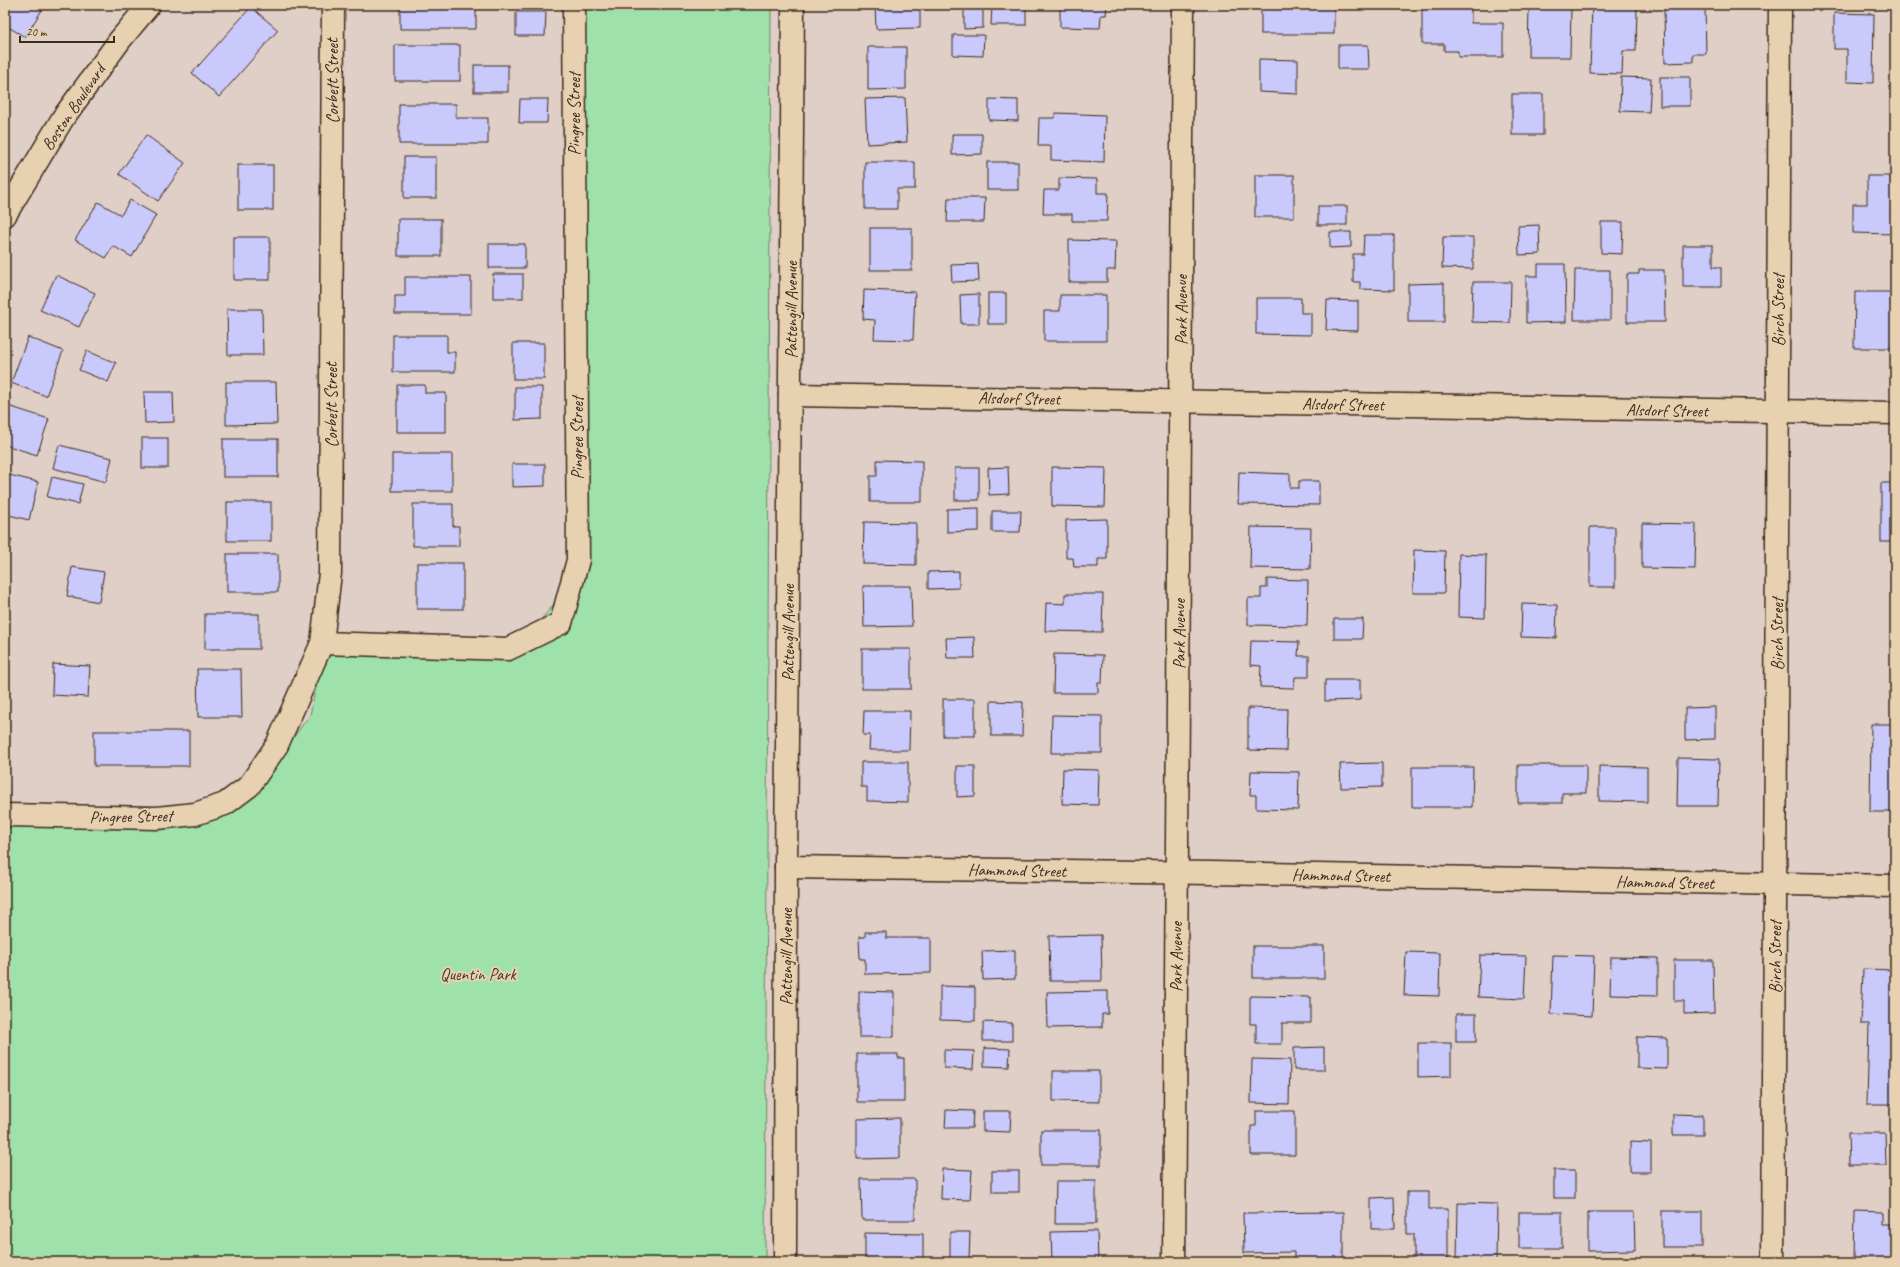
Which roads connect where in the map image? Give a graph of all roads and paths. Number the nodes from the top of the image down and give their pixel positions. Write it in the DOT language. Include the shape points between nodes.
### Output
graph roads {
  1 [pos="148,5"];
  2 [pos="333,5"];
  3 [pos="574,5"];
  4 [pos="793,5"];
  5 [pos="1182,5"];
  6 [pos="1780,5"];
  7 [pos="5,214"];
  8 [pos="790,395"];
  9 [pos="1180,401"];
  10 [pos="1778,412"];
  11 [pos="1895,414"];
  12 [pos="322,643"];
  13 [pos="249,786"];
  14 [pos="5,815"];
  15 [pos="786,867"];
  16 [pos="1177,872"];
  17 [pos="1775,884"];
  18 [pos="1895,886"];
  19 [pos="785,1262"];
  20 [pos="1174,1262"];
  21 [pos="1774,1262"];
  1 -- 7 [label="street, Boston Boulevard" via="63,118"];
  2 -- 12 [label="street, Corbett Street" via="330,574"];
  3 -- 12 [label="street, Pingree Street" via="578,560 561,623 508,649"];
  4 -- 8 [label="street, Pattengill Avenue"];
  5 -- 9 [label="street, Park Avenue"];
  6 -- 10 [label="street, Birch Street"];
  8 -- 9 [label="street, Alsdorf Street"];
  8 -- 15 [label="street, Pattengill Avenue"];
  9 -- 10 [label="street, Alsdorf Street"];
  9 -- 16 [label="street, Park Avenue"];
  10 -- 11 [label="street, Alsdorf Street"];
  10 -- 17 [label="street, Birch Street"];
  12 -- 13 [label="street, Corbett Street" via="277,745"];
  13 -- 14 [label="street, Pingree Street" via="225,804 195,814 157,818"];
  15 -- 16 [label="street, Hammond Street"];
  15 -- 19 [label="street, Pattengill Avenue"];
  16 -- 17 [label="street, Hammond Street"];
  16 -- 20 [label="street, Park Avenue"];
  17 -- 18 [label="street, Hammond Street"];
  17 -- 21 [label="street, Birch Street"];
}
